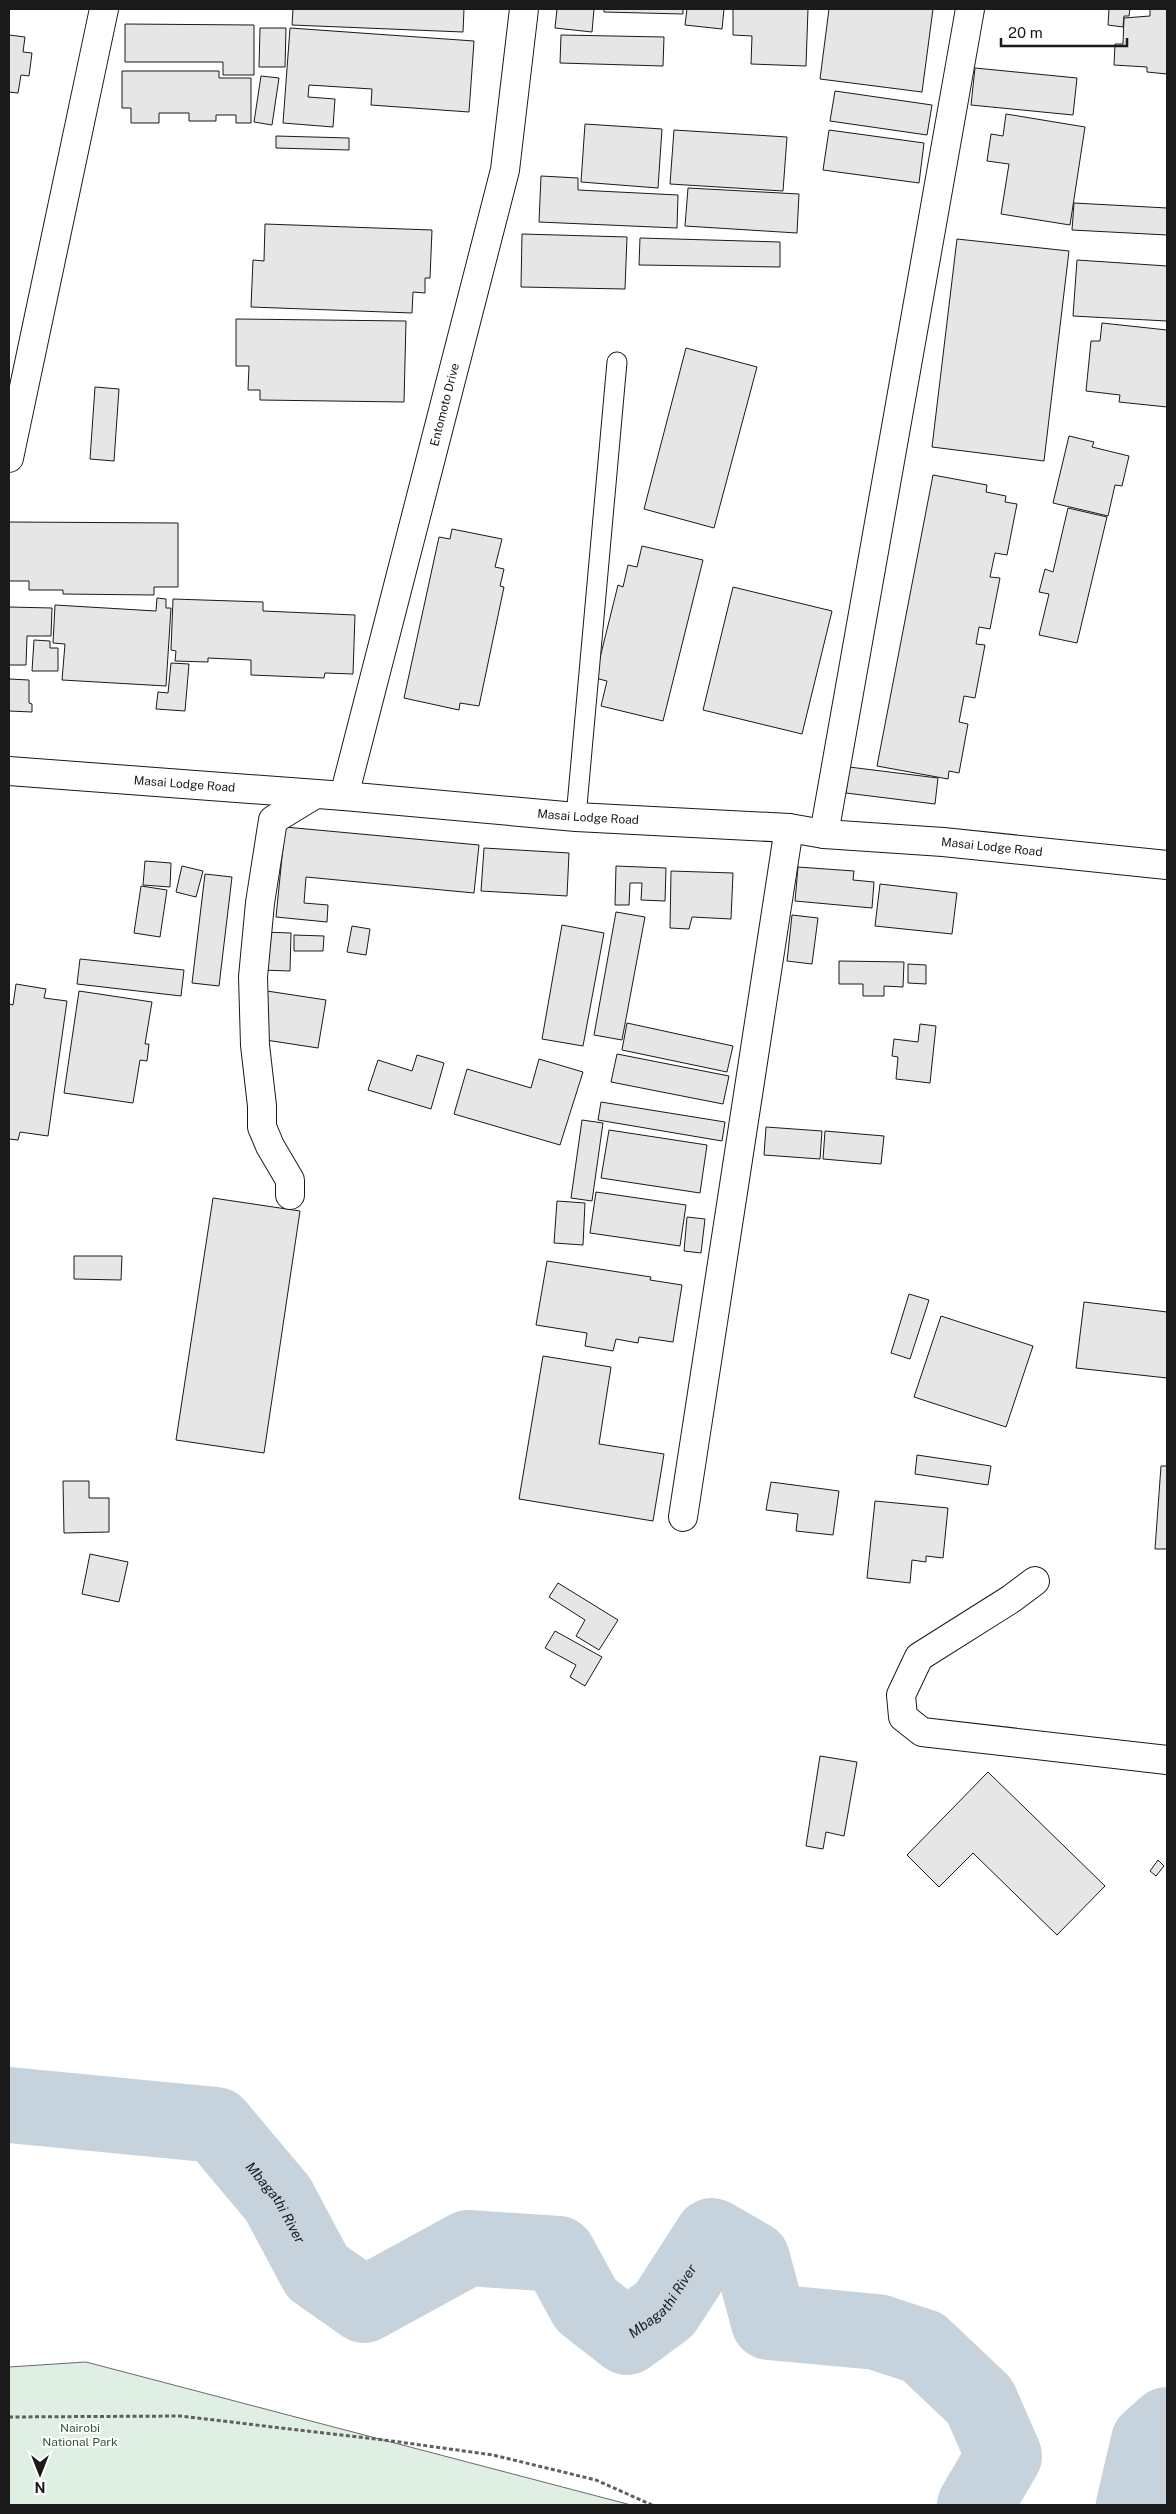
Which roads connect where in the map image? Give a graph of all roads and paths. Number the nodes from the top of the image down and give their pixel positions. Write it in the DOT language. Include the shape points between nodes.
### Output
graph roads {
  1 [pos="104,9"];
  2 [pos="524,9"];
  3 [pos="970,9"];
  4 [pos="617,362"];
  5 [pos="9,458"];
  6 [pos="9,771"];
  7 [pos="314,795"];
  8 [pos="344,796"];
  9 [pos="576,817"];
  10 [pos="789,828"];
  11 [pos="824,834"];
  12 [pos="1167,865"];
  13 [pos="290,1195"];
  14 [pos="683,1517"];
  15 [pos="1034,1581"];
  16 [pos="1167,1760"];
  17 [pos="9,2417"];
  18 [pos="652,2505"];
  1 -- 5 [label="street"];
  2 -- 8 [label="street, Entomoto Drive" via="505,170"];
  3 -- 11 [label="street"];
  4 -- 9 [label="lane"];
  6 -- 7 [label="street, Masai Lodge Road"];
  7 -- 8 [label="street, Masai Lodge Road"];
  7 -- 13 [label="street" via="273,820 253,977 262,1127 290,1180"];
  8 -- 9 [label="street, Masai Lodge Road"];
  9 -- 10 [label="street, Masai Lodge Road"];
  10 -- 11 [label="street, Masai Lodge Road"];
  10 -- 14 [label="street"];
  11 -- 12 [label="street, Masai Lodge Road" via="943,842"];
  15 -- 16 [label="street" via="919,1657 901,1695 903,1717 922,1732"];
  17 -- 18 [label="path" via="180,2416 401,2442 493,2455 596,2480"];
}
